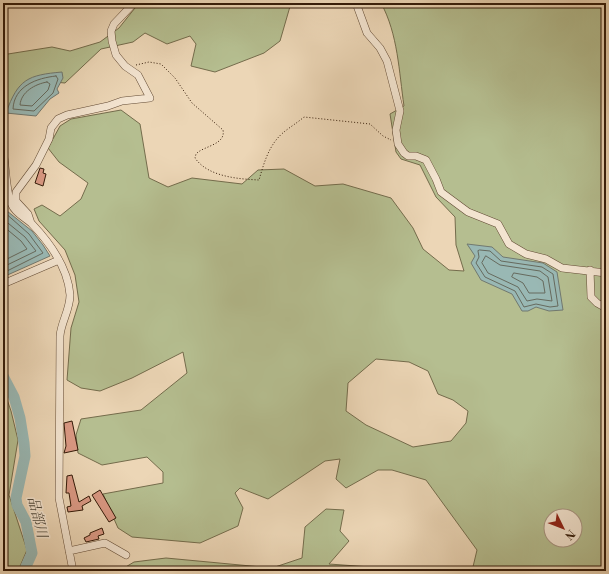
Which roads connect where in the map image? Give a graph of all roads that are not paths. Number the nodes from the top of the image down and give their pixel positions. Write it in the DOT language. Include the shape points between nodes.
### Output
graph roads {
  1 [pos="134,3"];
  2 [pos="356,3"];
  3 [pos="3,151"];
  4 [pos="31,224"];
  5 [pos="59,260"];
  6 [pos="590,270"];
  7 [pos="606,273"];
  8 [pos="3,284"];
  9 [pos="606,308"];
  10 [pos="69,551"];
  11 [pos="126,555"];
  12 [pos="73,571"];
  1 -- 4 [label="street" via="114,24 111,31 116,55 138,75 150,98 122,101 58,119 50,128 48,139 36,165 16,192 16,201 28,214"];
  2 -- 6 [label="street" via="367,33 387,61 400,110 396,130 398,144 408,156 426,160 441,192 468,212 498,224 509,244 526,254 546,259 562,268"];
  3 -- 4 [label="street" via="12,206"];
  4 -- 5 [label="street" via="50,245"];
  5 -- 8 [label="street"];
  5 -- 10 [label="street" via="68,280 70,297 61,328 59,498"];
  6 -- 7 [label="street"];
  6 -- 9 [label="street" via="591,297"];
  10 -- 11 [label="street" via="105,543"];
  10 -- 12 [label="street"];
}
